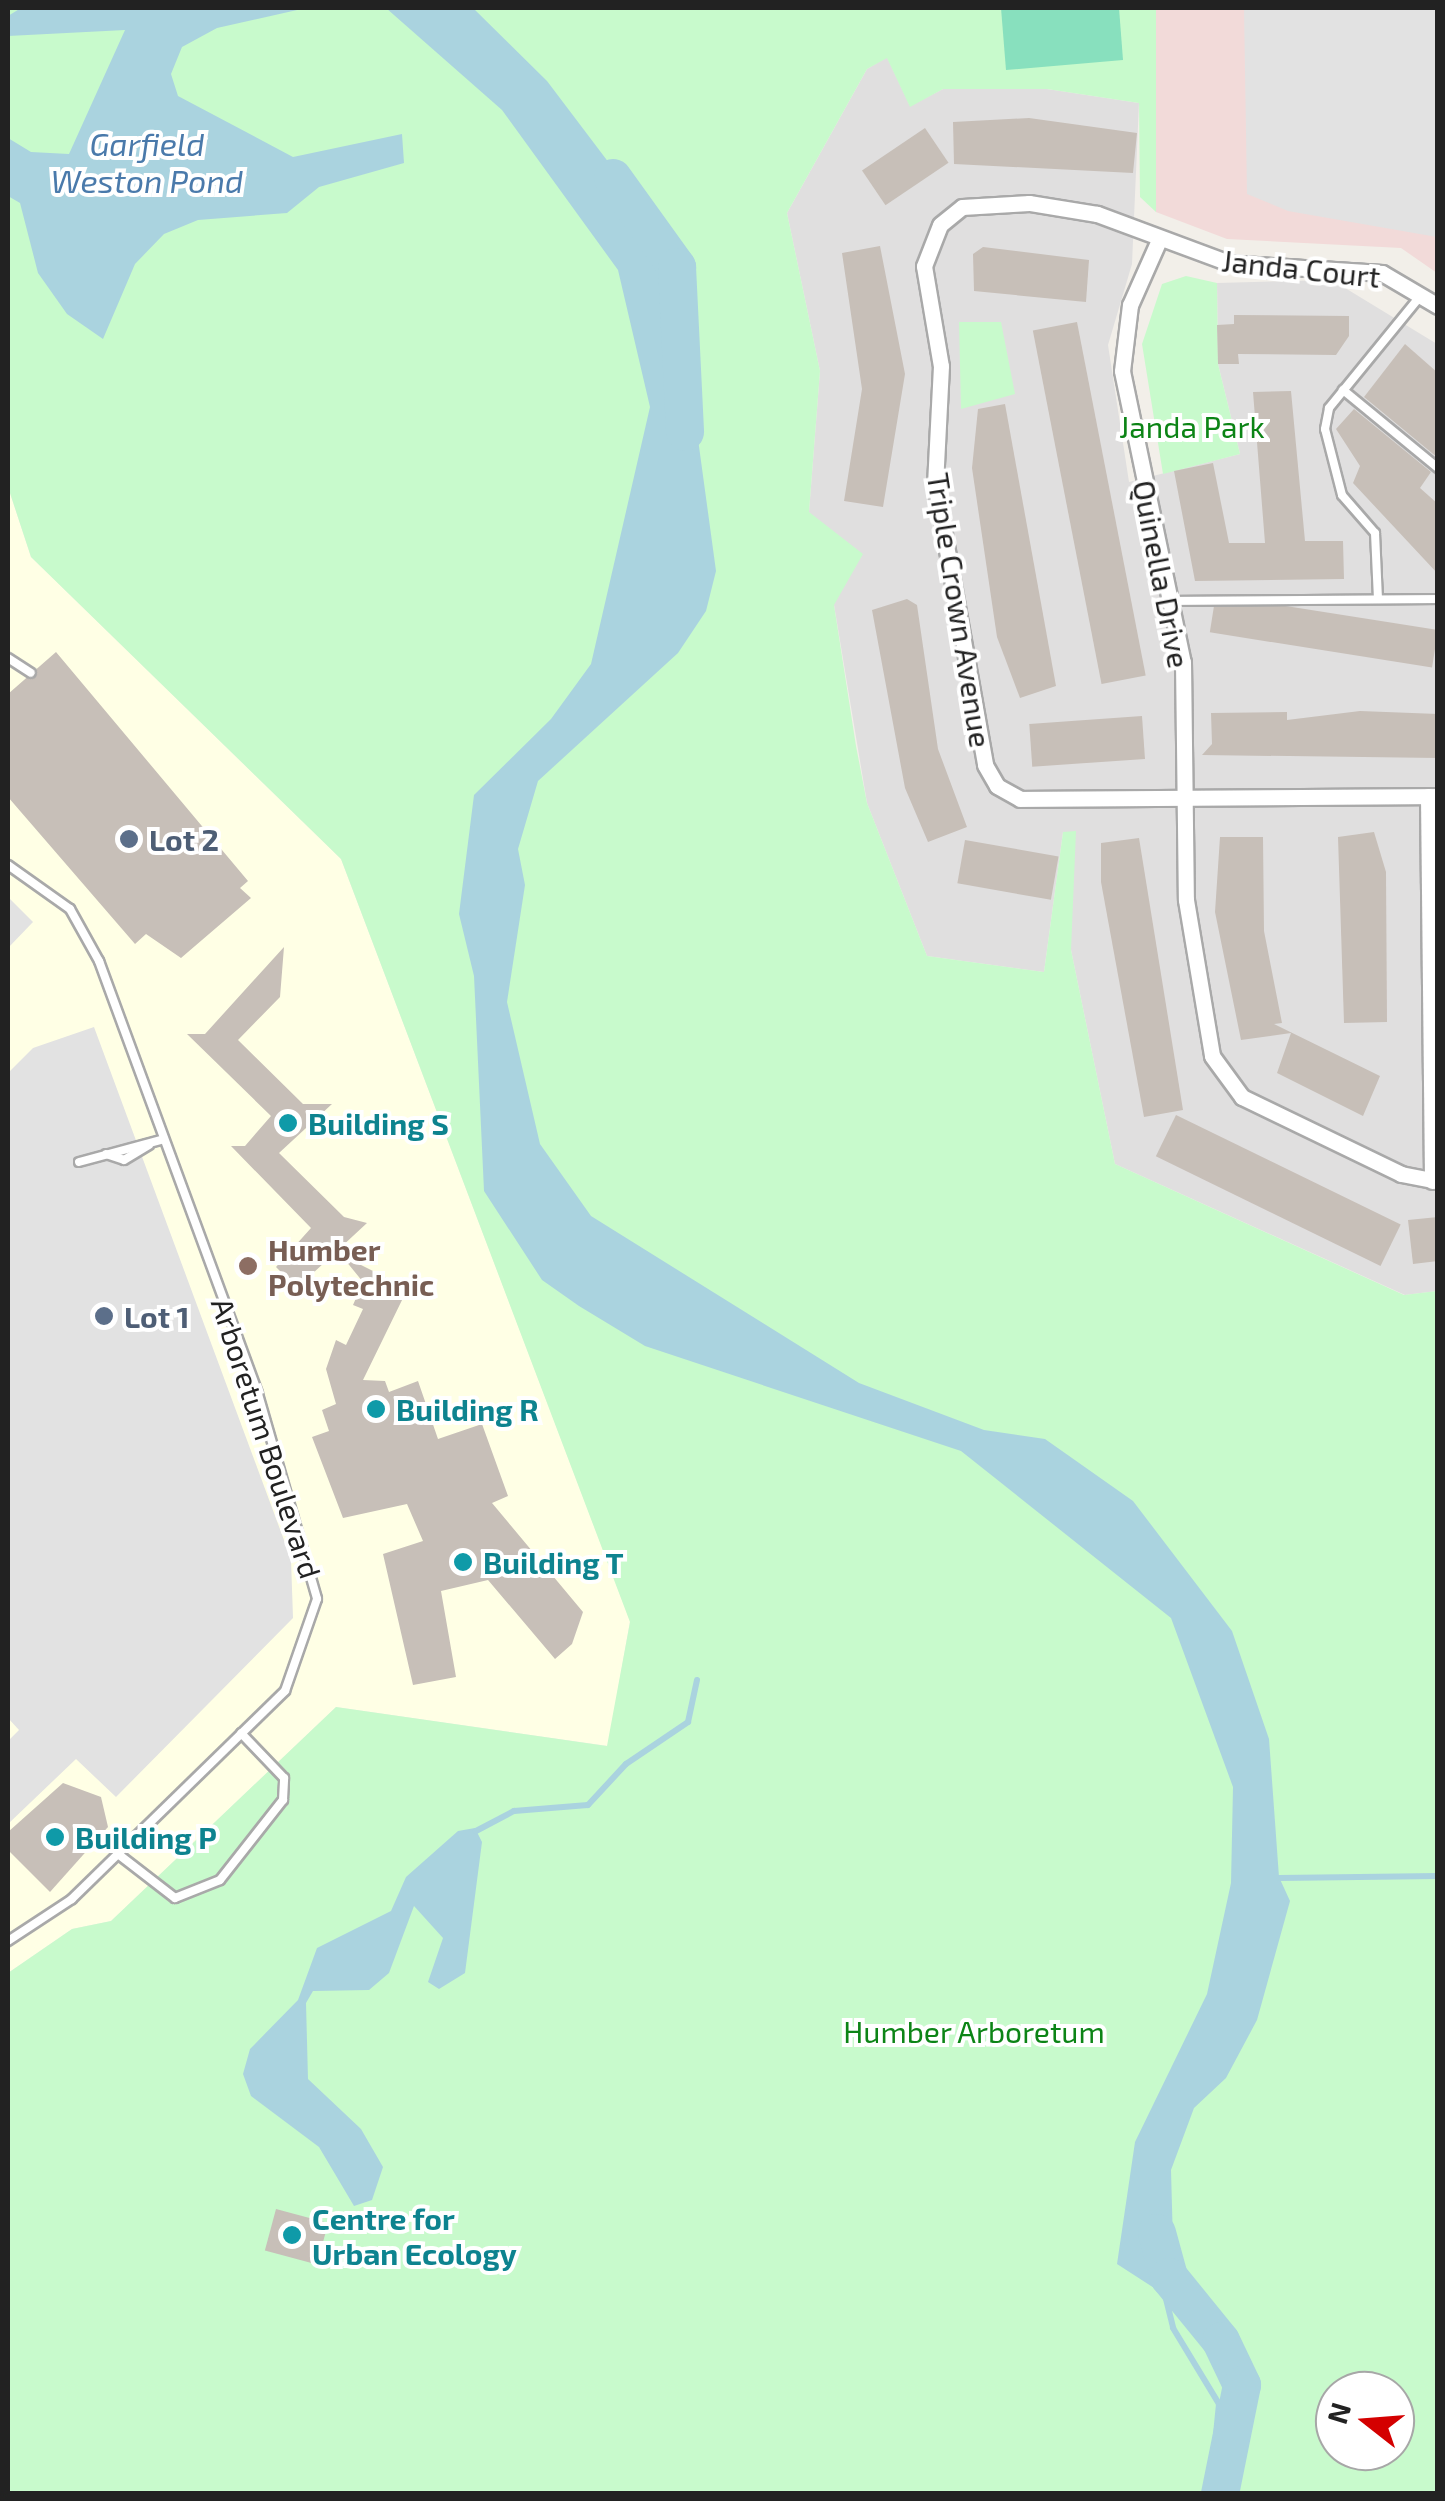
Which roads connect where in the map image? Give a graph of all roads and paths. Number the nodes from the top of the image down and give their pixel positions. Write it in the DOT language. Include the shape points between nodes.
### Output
graph roads {
  1 [pos="1159,240"];
  2 [pos="1421,295"];
  3 [pos="1438,306"];
  4 [pos="1343,390"];
  5 [pos="1438,468"];
  6 [pos="1378,599"];
  7 [pos="1438,599"];
  8 [pos="1168,601"];
  9 [pos="8,658"];
  10 [pos="32,673"];
  11 [pos="1433,796"];
  12 [pos="1184,798"];
  13 [pos="8,865"];
  14 [pos="164,1139"];
  15 [pos="79,1162"];
  16 [pos="1435,1180"];
  17 [pos="241,1734"];
  18 [pos="118,1854"];
  19 [pos="8,1941"];
  1 -- 2 [label="street, Janda Court" via="1229,263 1382,273"];
  1 -- 8 [label="street, Quinella Drive" via="1130,305 1121,356"];
  1 -- 12 [label="street, Triple Crown Avenue" via="1097,214 985,201 940,225 924,266 941,366 935,483 985,765 1020,799"];
  2 -- 3 [label="street, Janda Court"];
  2 -- 4 [label="lane"];
  4 -- 5 [label="lane"];
  4 -- 6 [label="lane" via="1325,428 1342,495 1375,533"];
  6 -- 7 [label="lane"];
  6 -- 8 [label="lane"];
  8 -- 12 [label="street, Quinella Drive" via="1183,662"];
  9 -- 10 [label="lane"];
  11 -- 12 [label="street, Triple Crown Avenue"];
  11 -- 16 [label="street"];
  12 -- 16 [label="street, Quinella Drive" via="1186,900 1216,1068 1242,1097"];
  13 -- 14 [label="lane, Arboretum Boulevard" via="80,923"];
  14 -- 15 [label="lane"];
  14 -- 17 [label="lane, Arboretum Boulevard" via="258,1394 317,1599 285,1691"];
  17 -- 18 [label="lane, Arboretum Boulevard"];
  17 -- 18 [label="lane" via="284,1778 282,1800 220,1880 175,1898"];
  18 -- 19 [label="lane, Arboretum Boulevard" via="32,1932"];
}
